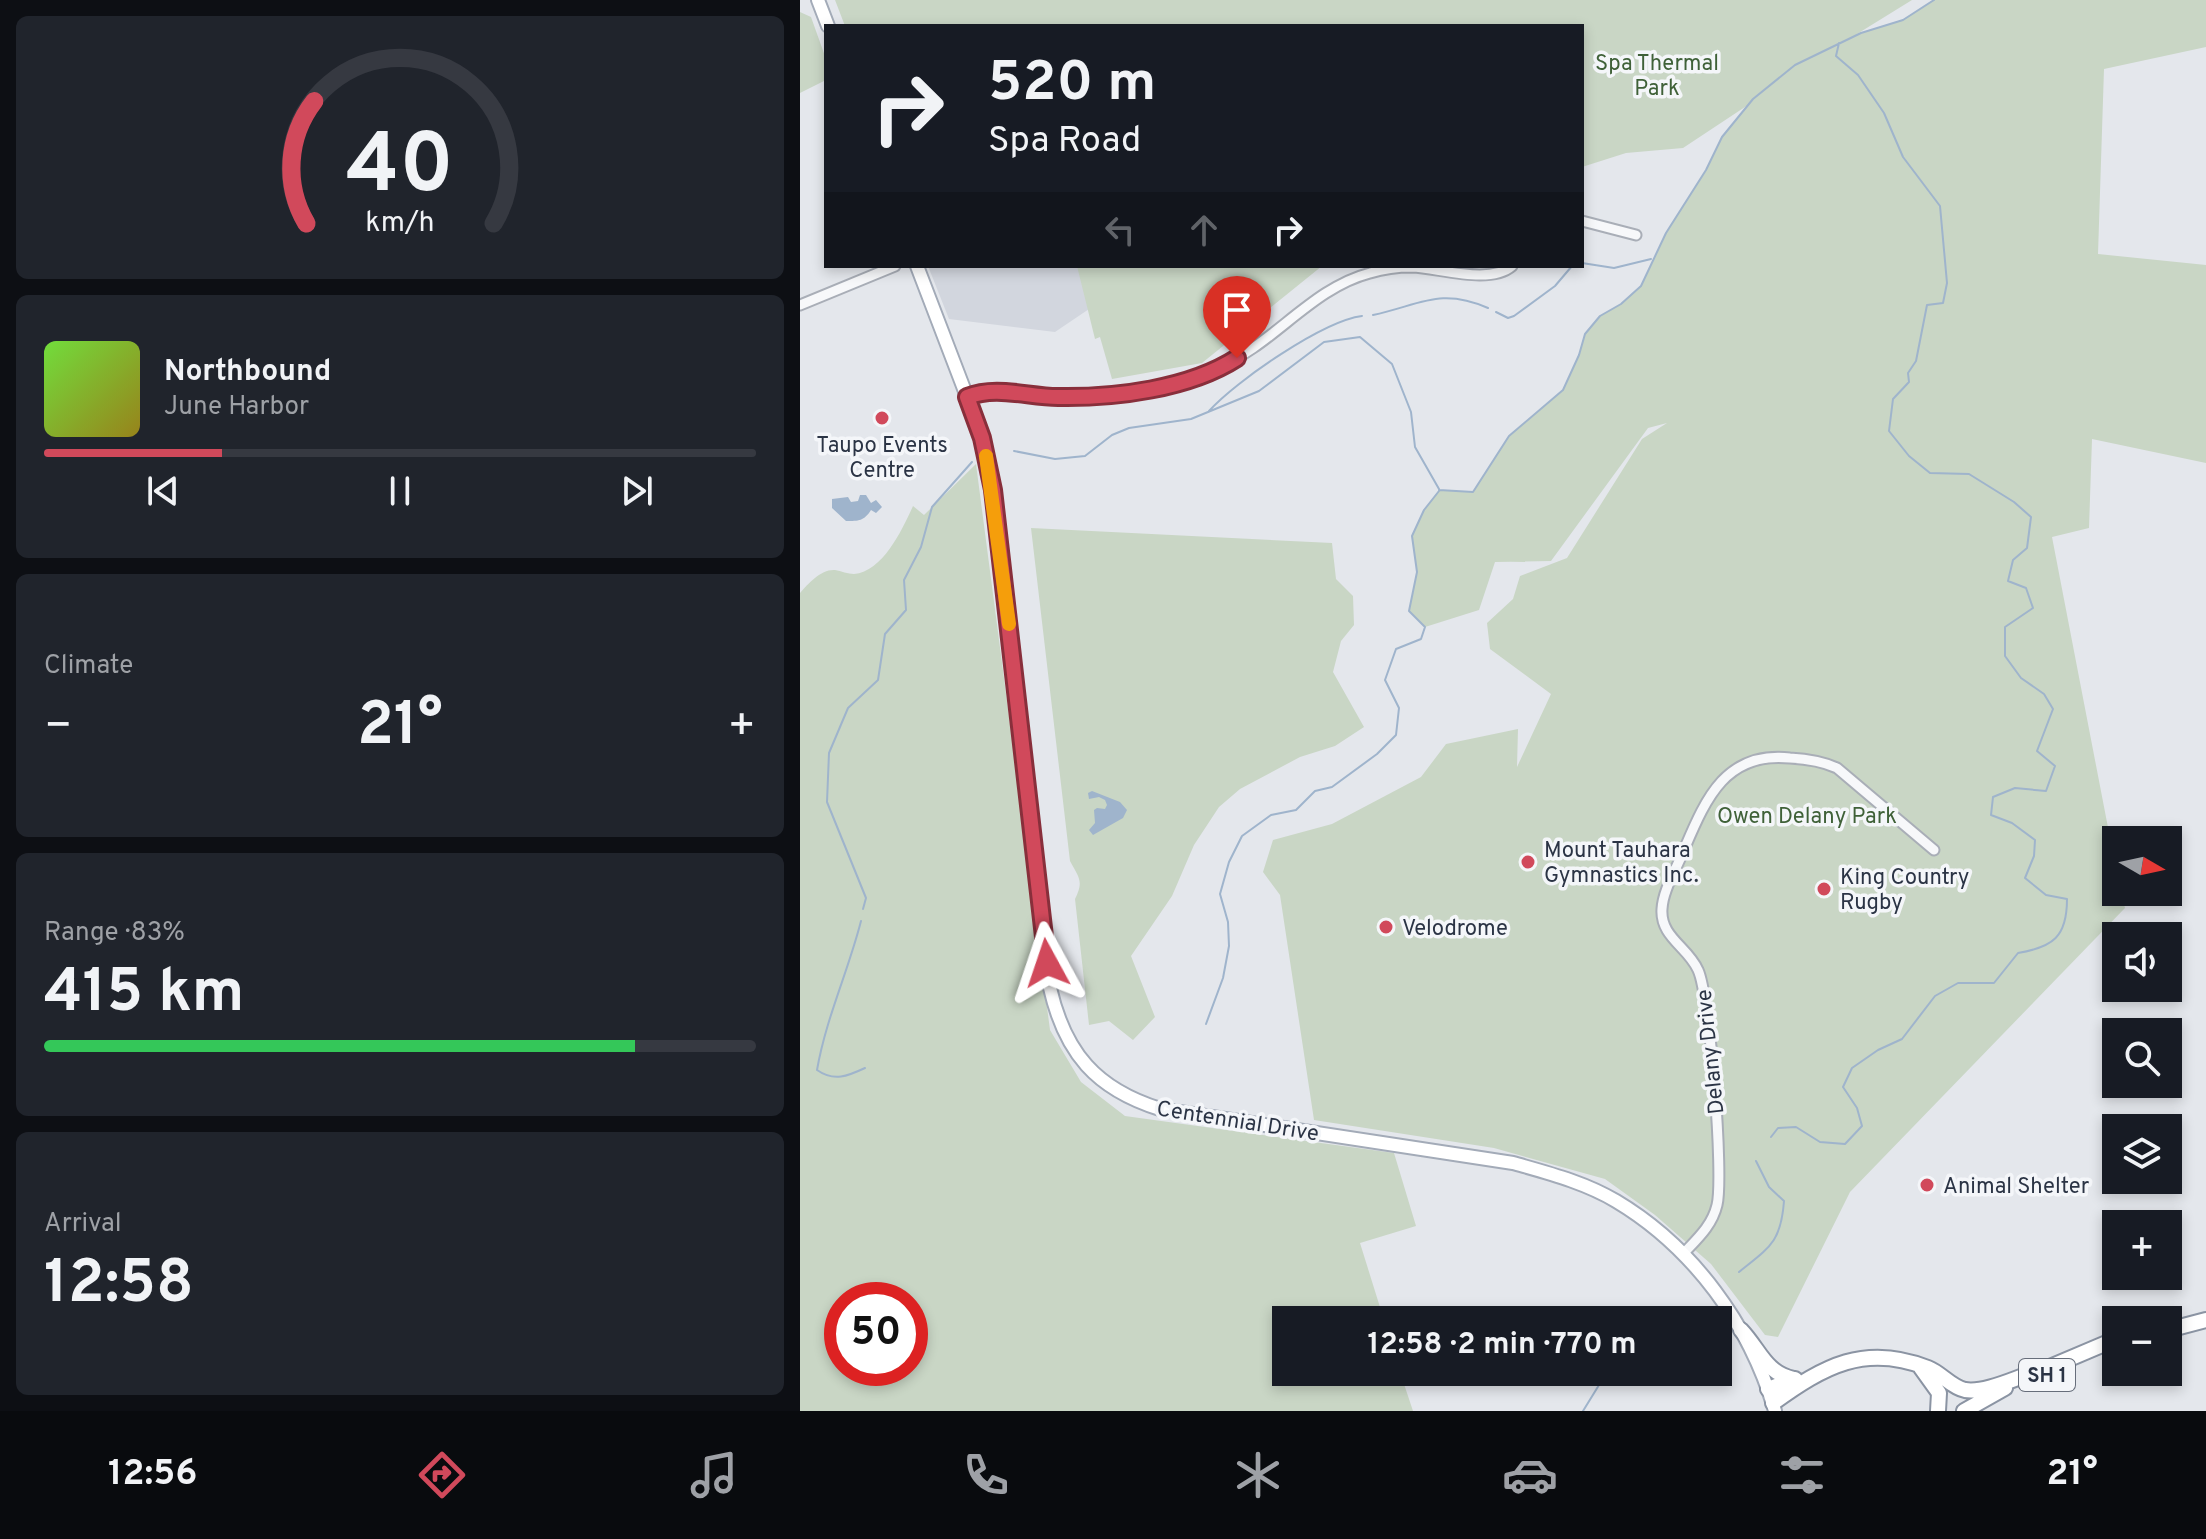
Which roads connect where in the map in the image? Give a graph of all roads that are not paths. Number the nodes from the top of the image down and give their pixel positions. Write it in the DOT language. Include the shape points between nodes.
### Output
graph roads {
  1 [pos="818,0"];
  2 [pos="827,24"];
  3 [pos="1584,222"];
  4 [pos="1636,235"];
  5 [pos="890,268"];
  6 [pos="918,268"];
  7 [pos="1403,268"];
  8 [pos="1418,268"];
  9 [pos="1509,268"];
  10 [pos="800,305"];
  11 [pos="967,397"];
  12 [pos="1934,850"];
  13 [pos="1683,1254"];
  14 [pos="2206,1317"];
  15 [pos="2182,1321"];
  16 [pos="2182,1325"];
  17 [pos="1741,1330"];
  18 [pos="2102,1345"];
  19 [pos="2102,1352"];
  20 [pos="1918,1365"];
  21 [pos="2032,1373"];
  22 [pos="1811,1377"];
  23 [pos="1794,1379"];
  24 [pos="1772,1401"];
  25 [pos="1938,1411"];
  26 [pos="1964,1411"];
  27 [pos="1981,1411"];
  1 -- 2 [label="main road"];
  3 -- 4 [label="street"];
  5 -- 10 [label="street"];
  6 -- 11 [label="main road, Centennial Drive"];
  7 -- 11 [label="street" via="1360,276 1317,299 1220,370 1192,380 1148,390 1060,397 991,391"];
  8 -- 9 [label="street" via="1491,275"];
  11 -- 13 [label="main road, Centennial Drive" via="993,490 1050,988 1062,1029 1081,1060 1123,1095 1160,1109 1480,1157 1567,1179 1615,1200"];
  12 -- 13 [label="street, Delany Drive" via="1837,768 1821,761 1755,759 1737,767 1703,805 1662,907 1666,929 1698,969 1704,987 1717,1144 1719,1196 1714,1215"];
  13 -- 17 [label="main road, Centennial Drive"];
  14 -- 15 [label="highway"];
  14 -- 16 [label="highway"];
  17 -- 23 [label="highway" via="1771,1371"];
  17 -- 24 [label="main road, Centennial Drive"];
  18 -- 21 [label="highway, SH 1"];
  19 -- 27 [label="highway, SH 1" via="2032,1381"];
  20 -- 21 [label="highway" via="1967,1390"];
  20 -- 22 [label="highway" via="1867,1356"];
  20 -- 25 [label="highway" via="1939,1393"];
  21 -- 26 [label="highway, SH 1"];
  22 -- 23 [label="highway"];
  22 -- 24 [label="highway"];
  23 -- 24 [label="highway"];
}
